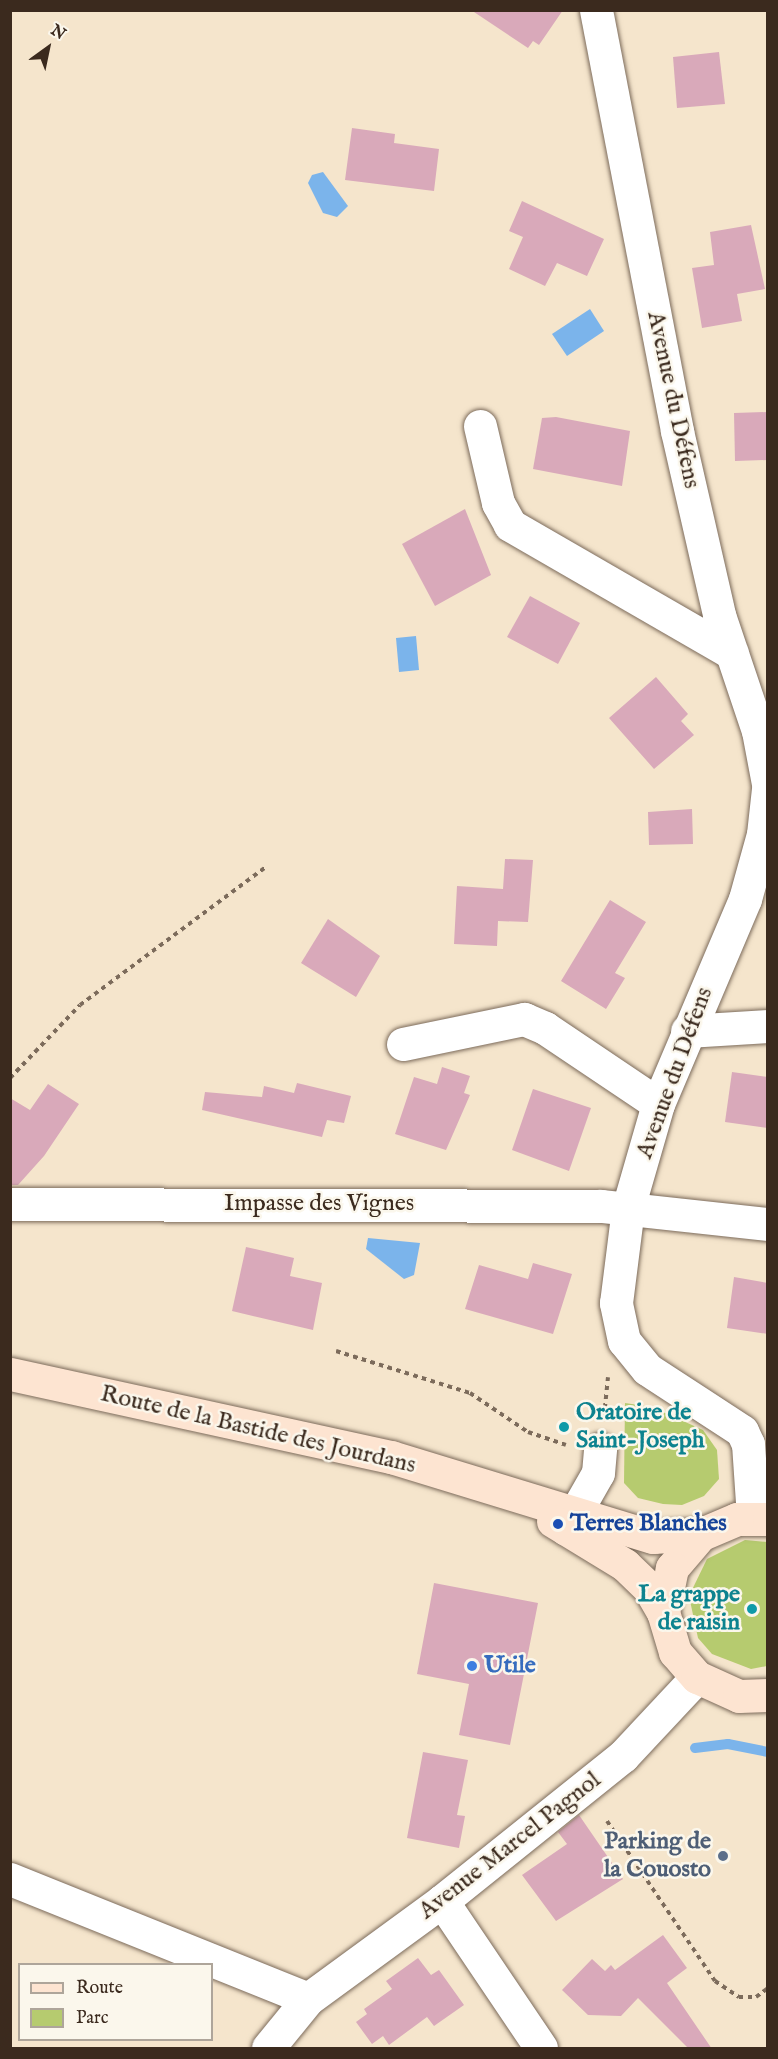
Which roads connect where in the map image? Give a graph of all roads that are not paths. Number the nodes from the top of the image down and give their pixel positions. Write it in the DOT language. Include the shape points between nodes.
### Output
graph roads {
  1 [pos="605,15"];
  2 [pos="480,426"];
  3 [pos="732,653"];
  4 [pos="768,786"];
  5 [pos="768,1026"];
  6 [pos="687,1031"];
  7 [pos="403,1044"];
  8 [pos="658,1104"];
  9 [pos="10,1204"];
  10 [pos="628,1208"];
  11 [pos="768,1224"];
  12 [pos="10,1374"];
  13 [pos="600,1449"];
  14 [pos="760,1518"];
  15 [pos="572,1521"];
  16 [pos="701,1534"];
  17 [pos="663,1612"];
  18 [pos="697,1677"];
  19 [pos="768,1695"];
  20 [pos="10,1879"];
  21 [pos="442,1901"];
  22 [pos="308,1999"];
  23 [pos="268,2049"];
  24 [pos="541,2049"];
  1 -- 3 [label="street, Avenue du Défens" via="677,431"];
  2 -- 3 [label="street" via="498,503 510,525"];
  3 -- 4 [label="street, Avenue du Défens" via="758,731"];
  4 -- 6 [label="street, Avenue du Défens" via="763,834 745,898"];
  5 -- 6 [label="street"];
  6 -- 8 [label="street, Avenue du Défens"];
  7 -- 8 [label="street" via="506,1022 536,1022"];
  8 -- 10 [label="street, Avenue du Défens"];
  9 -- 10 [label="street, Impasse des Vignes"];
  10 -- 11 [label="street, Impasse des Vignes"];
  10 -- 14 [label="street, Avenue du Défens" via="616,1303 624,1341 662,1381 714,1408 742,1431 748,1444"];
  12 -- 15 [label="main road, Route de la Bastide des Jourdans" via="391,1457 505,1492"];
  13 -- 15 [label="street" via="598,1473"];
  14 -- 16 [label="main road, Route de la Bastide des Jourdans"];
  15 -- 16 [label="main road, Route de la Bastide des Jourdans" via="653,1537"];
  15 -- 17 [label="main road, Route de la Bastide des Jourdans" via="639,1577"];
  16 -- 17 [label="main road" via="672,1568"];
  17 -- 18 [label="main road" via="675,1652"];
  18 -- 19 [label="main road" via="739,1696"];
  18 -- 21 [label="street, Avenue Marcel Pagnol" via="623,1756"];
  20 -- 22 [label="street"];
  21 -- 22 [label="street, Avenue Marcel Pagnol"];
  21 -- 24 [label="street"];
  22 -- 23 [label="street, Avenue Marcel Pagnol"];
}
